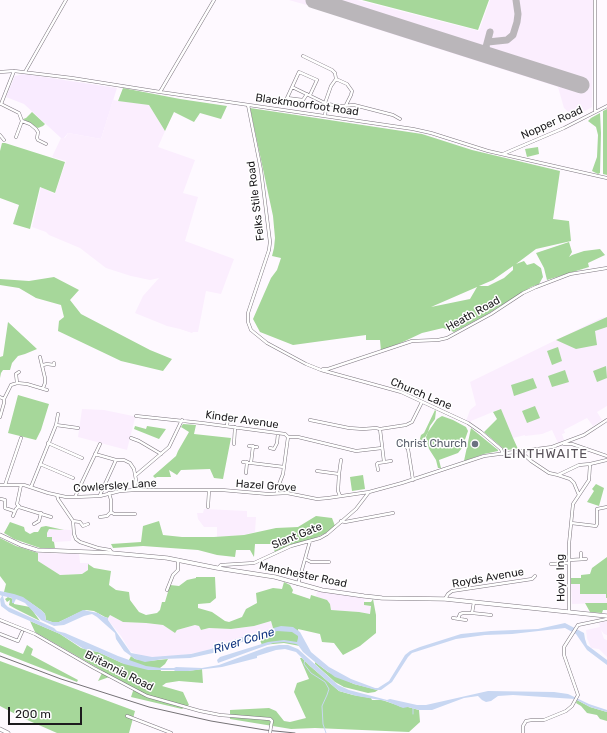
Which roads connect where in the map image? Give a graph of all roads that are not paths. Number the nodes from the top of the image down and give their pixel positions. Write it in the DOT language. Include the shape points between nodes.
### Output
graph roads {
  1 [pos="66,0"];
  2 [pos="214,0"];
  3 [pos="595,0"];
  4 [pos="303,56"];
  5 [pos="14,71"];
  6 [pos="0,72"];
  7 [pos="25,72"];
  8 [pos="336,79"];
  9 [pos="292,87"];
  10 [pos="160,92"];
  11 [pos="308,95"];
  12 [pos="326,103"];
  13 [pos="0,104"];
  14 [pos="248,105"];
  15 [pos="346,105"];
  16 [pos="607,106"];
  17 [pos="595,113"];
  18 [pos="325,115"];
  19 [pos="400,119"];
  20 [pos="22,121"];
  21 [pos="0,135"];
  22 [pos="16,137"];
  23 [pos="4,140"];
  24 [pos="46,144"];
  25 [pos="503,154"];
  26 [pos="607,178"];
  27 [pos="607,268"];
  28 [pos="40,357"];
  29 [pos="54,363"];
  30 [pos="42,365"];
  31 [pos="321,370"];
  32 [pos="19,372"];
  33 [pos="17,383"];
  34 [pos="43,388"];
  35 [pos="47,390"];
  36 [pos="0,397"];
  37 [pos="4,399"];
  38 [pos="422,402"];
  39 [pos="58,414"];
  40 [pos="136,416"];
  41 [pos="0,417"];
  42 [pos="228,418"];
  43 [pos="182,420"];
  44 [pos="310,420"];
  45 [pos="607,420"];
  46 [pos="56,425"];
  47 [pos="227,426"];
  48 [pos="234,427"];
  49 [pos="78,428"];
  50 [pos="380,429"];
  51 [pos="278,433"];
  52 [pos="288,436"];
  53 [pos="21,438"];
  54 [pos="131,438"];
  55 [pos="400,440"];
  56 [pos="48,444"];
  57 [pos="100,444"];
  58 [pos="234,444"];
  59 [pos="562,444"];
  60 [pos="248,446"];
  61 [pos="252,446"];
  62 [pos="257,447"];
  63 [pos="270,448"];
  64 [pos="382,448"];
  65 [pos="520,452"];
  66 [pos="96,454"];
  67 [pos="161,454"];
  68 [pos="502,454"];
  69 [pos="607,456"];
  70 [pos="82,458"];
  71 [pos="116,460"];
  72 [pos="341,460"];
  73 [pos="607,460"];
  74 [pos="391,461"];
  75 [pos="243,462"];
  76 [pos="249,462"];
  77 [pos="384,462"];
  78 [pos="40,464"];
  79 [pos="590,464"];
  80 [pos="284,467"];
  81 [pos="378,470"];
  82 [pos="317,471"];
  83 [pos="246,473"];
  84 [pos="339,474"];
  85 [pos="136,475"];
  86 [pos="558,475"];
  87 [pos="73,478"];
  88 [pos="413,480"];
  89 [pos="0,485"];
  90 [pos="5,485"];
  91 [pos="22,485"];
  92 [pos="31,487"];
  93 [pos="135,490"];
  94 [pos="209,490"];
  95 [pos="369,492"];
  96 [pos="109,493"];
  97 [pos="277,494"];
  98 [pos="57,495"];
  99 [pos="579,495"];
  100 [pos="100,496"];
  101 [pos="340,496"];
  102 [pos="75,497"];
  103 [pos="1,499"];
  104 [pos="208,503"];
  105 [pos="204,504"];
  106 [pos="19,506"];
  107 [pos="208,507"];
  108 [pos="607,507"];
  109 [pos="14,511"];
  110 [pos="111,512"];
  111 [pos="41,513"];
  112 [pos="393,513"];
  113 [pos="135,514"];
  114 [pos="13,516"];
  115 [pos="51,517"];
  116 [pos="100,517"];
  117 [pos="72,521"];
  118 [pos="341,521"];
  119 [pos="571,523"];
  120 [pos="34,524"];
  121 [pos="88,524"];
  122 [pos="0,535"];
  123 [pos="310,541"];
  124 [pos="112,553"];
  125 [pos="581,553"];
  126 [pos="305,559"];
  127 [pos="581,559"];
  128 [pos="586,559"];
  129 [pos="178,560"];
  130 [pos="329,562"];
  131 [pos="569,562"];
  132 [pos="551,564"];
  133 [pos="217,568"];
  134 [pos="535,576"];
  135 [pos="298,584"];
  136 [pos="167,590"];
  137 [pos="445,599"];
  138 [pos="474,602"];
  139 [pos="570,612"];
  140 [pos="472,613"];
  141 [pos="491,615"];
  142 [pos="453,618"];
  143 [pos="458,618"];
  144 [pos="607,618"];
  145 [pos="0,620"];
  146 [pos="466,620"];
  147 [pos="22,632"];
  148 [pos="0,634"];
  149 [pos="18,641"];
  150 [pos="16,646"];
  151 [pos="127,716"];
  152 [pos="0,729"];
  153 [pos="5,732"];
  154 [pos="171,733"];
  155 [pos="270,733"];
  156 [pos="523,733"];
  1 -- 7 [label="street"];
  2 -- 10 [label="street"];
  3 -- 17 [label="street"];
  4 -- 8 [label="street" via="332,70"];
  5 -- 6 [label="street, Blackmoorfoot Road"];
  5 -- 7 [label="street, Blackmoorfoot Road"];
  5 -- 13 [label="street"];
  7 -- 10 [label="street, Blackmoorfoot Road"];
  8 -- 12 [label="street"];
  8 -- 15 [label="street" via="352,91"];
  9 -- 11 [label="street"];
  9 -- 11 [label="street" via="287,98 303,100"];
  9 -- 11 [label="street" via="299,72 316,80"];
  10 -- 14 [label="street, Blackmoorfoot Road"];
  11 -- 12 [label="street"];
  12 -- 15 [label="street"];
  12 -- 18 [label="street"];
  13 -- 20 [label="street" via="19,112"];
  14 -- 18 [label="street, Blackmoorfoot Road"];
  14 -- 31 [label="street, Felks Stile Road" via="261,170 270,242 248,313 250,330 267,343"];
  15 -- 19 [label="street" via="393,114"];
  16 -- 17 [label="street, Nopper Road"];
  17 -- 25 [label="street, Nopper Road"];
  18 -- 25 [label="street, Blackmoorfoot Road" via="413,129"];
  20 -- 22 [label="street"];
  20 -- 24 [label="street" via="36,129 38,140"];
  21 -- 23 [label="street"];
  25 -- 26 [label="street, Blackmoorfoot Road"];
  27 -- 31 [label="street, Heath Road" via="570,274 536,287 447,338 412,341"];
  28 -- 30 [label="street"];
  29 -- 30 [label="street"];
  30 -- 34 [label="street" via="45,383"];
  31 -- 38 [label="street, Church Lane" via="390,388"];
  32 -- 33 [label="street" via="16,374"];
  33 -- 34 [label="street"];
  33 -- 37 [label="street" via="11,385"];
  34 -- 35 [label="street"];
  36 -- 37 [label="street"];
  37 -- 41 [label="street"];
  38 -- 50 [label="street" via="412,422"];
  38 -- 68 [label="street, Church Lane" via="473,426 501,450"];
  39 -- 46 [label="street"];
  40 -- 43 [label="street, Kinder Avenue"];
  42 -- 47 [label="street"];
  43 -- 47 [label="street, Kinder Avenue"];
  43 -- 67 [label="street" via="168,447"];
  44 -- 50 [label="street" via="350,428"];
  45 -- 59 [label="street" via="584,435"];
  46 -- 49 [label="street"];
  46 -- 56 [label="street"];
  47 -- 48 [label="street, Kinder Avenue"];
  48 -- 51 [label="street, Kinder Avenue"];
  48 -- 58 [label="street"];
  50 -- 64 [label="street"];
  51 -- 52 [label="street, Kinder Avenue"];
  51 -- 63 [label="street" via="274,449"];
  52 -- 64 [label="street, Kinder Avenue" via="356,452"];
  52 -- 80 [label="street"];
  53 -- 90 [label="street"];
  54 -- 67 [label="street"];
  55 -- 88 [label="street" via="408,449"];
  56 -- 70 [label="street"];
  56 -- 78 [label="street"];
  57 -- 66 [label="street"];
  59 -- 65 [label="street"];
  59 -- 69 [label="street" via="572,444"];
  60 -- 61 [label="street"];
  61 -- 62 [label="street"];
  61 -- 76 [label="street"];
  64 -- 77 [label="street"];
  65 -- 68 [label="street"];
  65 -- 86 [label="street" via="549,473"];
  66 -- 71 [label="street"];
  66 -- 102 [label="street"];
  67 -- 85 [label="street"];
  68 -- 88 [label="street" via="484,456"];
  71 -- 85 [label="street" via="130,463"];
  71 -- 100 [label="street"];
  72 -- 84 [label="street"];
  73 -- 79 [label="street"];
  74 -- 77 [label="street"];
  75 -- 76 [label="street"];
  76 -- 80 [label="street"];
  76 -- 83 [label="street"];
  77 -- 81 [label="street" via="377,464"];
  78 -- 87 [label="street"];
  78 -- 92 [label="street"];
  79 -- 86 [label="street" via="579,465"];
  79 -- 99 [label="street, Hoyle Ing" via="589,480"];
  80 -- 97 [label="street"];
  82 -- 84 [label="street"];
  84 -- 101 [label="street"];
  85 -- 93 [label="street"];
  86 -- 99 [label="street" via="570,479"];
  88 -- 95 [label="street"];
  89 -- 90 [label="street, Cowlersley Lane"];
  90 -- 91 [label="street, Cowlersley Lane"];
  91 -- 92 [label="street, Cowlersley Lane"];
  91 -- 106 [label="street" via="17,504"];
  92 -- 98 [label="street, Cowlersley Lane"];
  93 -- 94 [label="street, Cowlersley Lane"];
  93 -- 96 [label="street, Cowlersley Lane"];
  94 -- 97 [label="street, Hazel Grove"];
  94 -- 104 [label="street"];
  95 -- 101 [label="street, Hazel Grove"];
  95 -- 118 [label="street, Slant Gate" via="356,509"];
  96 -- 100 [label="street, Cowlersley Lane"];
  96 -- 110 [label="street"];
  97 -- 101 [label="street, Hazel Grove" via="287,493 317,499"];
  98 -- 102 [label="street, Cowlersley Lane"];
  98 -- 117 [label="street"];
  99 -- 119 [label="street, Hoyle Ing" via="573,504"];
  100 -- 102 [label="street, Cowlersley Lane"];
  103 -- 109 [label="street" via="5,500 5,508"];
  104 -- 105 [label="street"];
  104 -- 107 [label="street"];
  106 -- 109 [label="street"];
  106 -- 111 [label="street"];
  108 -- 119 [label="street" via="598,509 596,526"];
  109 -- 114 [label="street"];
  110 -- 113 [label="street"];
  110 -- 116 [label="street"];
  111 -- 115 [label="street"];
  111 -- 120 [label="street" via="39,520"];
  112 -- 118 [label="street"];
  117 -- 121 [label="street" via="80,522 83,526"];
  117 -- 124 [label="street" via="76,539 110,550"];
  118 -- 123 [label="street, Slant Gate" via="328,534"];
  119 -- 131 [label="street, Hoyle Ing"];
  122 -- 124 [label="main road, Manchester Road" via="37,550"];
  123 -- 126 [label="street"];
  123 -- 133 [label="street, Slant Gate" via="291,546 254,563 221,565"];
  124 -- 129 [label="main road, Manchester Road"];
  125 -- 127 [label="street"];
  126 -- 130 [label="street" via="311,562"];
  126 -- 135 [label="street"];
  127 -- 128 [label="street"];
  127 -- 131 [label="street"];
  129 -- 133 [label="main road, Manchester Road"];
  129 -- 136 [label="street" via="178,570"];
  131 -- 132 [label="street"];
  131 -- 139 [label="street, Hoyle Ing"];
  133 -- 135 [label="main road, Manchester Road" via="275,577"];
  134 -- 137 [label="street, Royds Avenue" via="532,579 452,591"];
  135 -- 137 [label="main road, Manchester Road" via="382,598"];
  137 -- 138 [label="main road, Manchester Road"];
  138 -- 139 [label="main road, Manchester Road"];
  138 -- 140 [label="street"];
  139 -- 144 [label="main road, Manchester Road"];
  140 -- 141 [label="street"];
  140 -- 143 [label="street" via="460,614"];
  142 -- 143 [label="street"];
  143 -- 146 [label="street"];
  144 -- 156 [label="street" via="578,625 564,647 564,656 577,699 566,711 556,716 526,721"];
  145 -- 155 [label="street, Britannia Road, bridge" via="35,634 147,696 220,715 270,719"];
  147 -- 149 [label="street"];
  148 -- 149 [label="street"];
  149 -- 150 [label="street"];
  151 -- 154 [label="street"];
  152 -- 153 [label="main road"];
}
